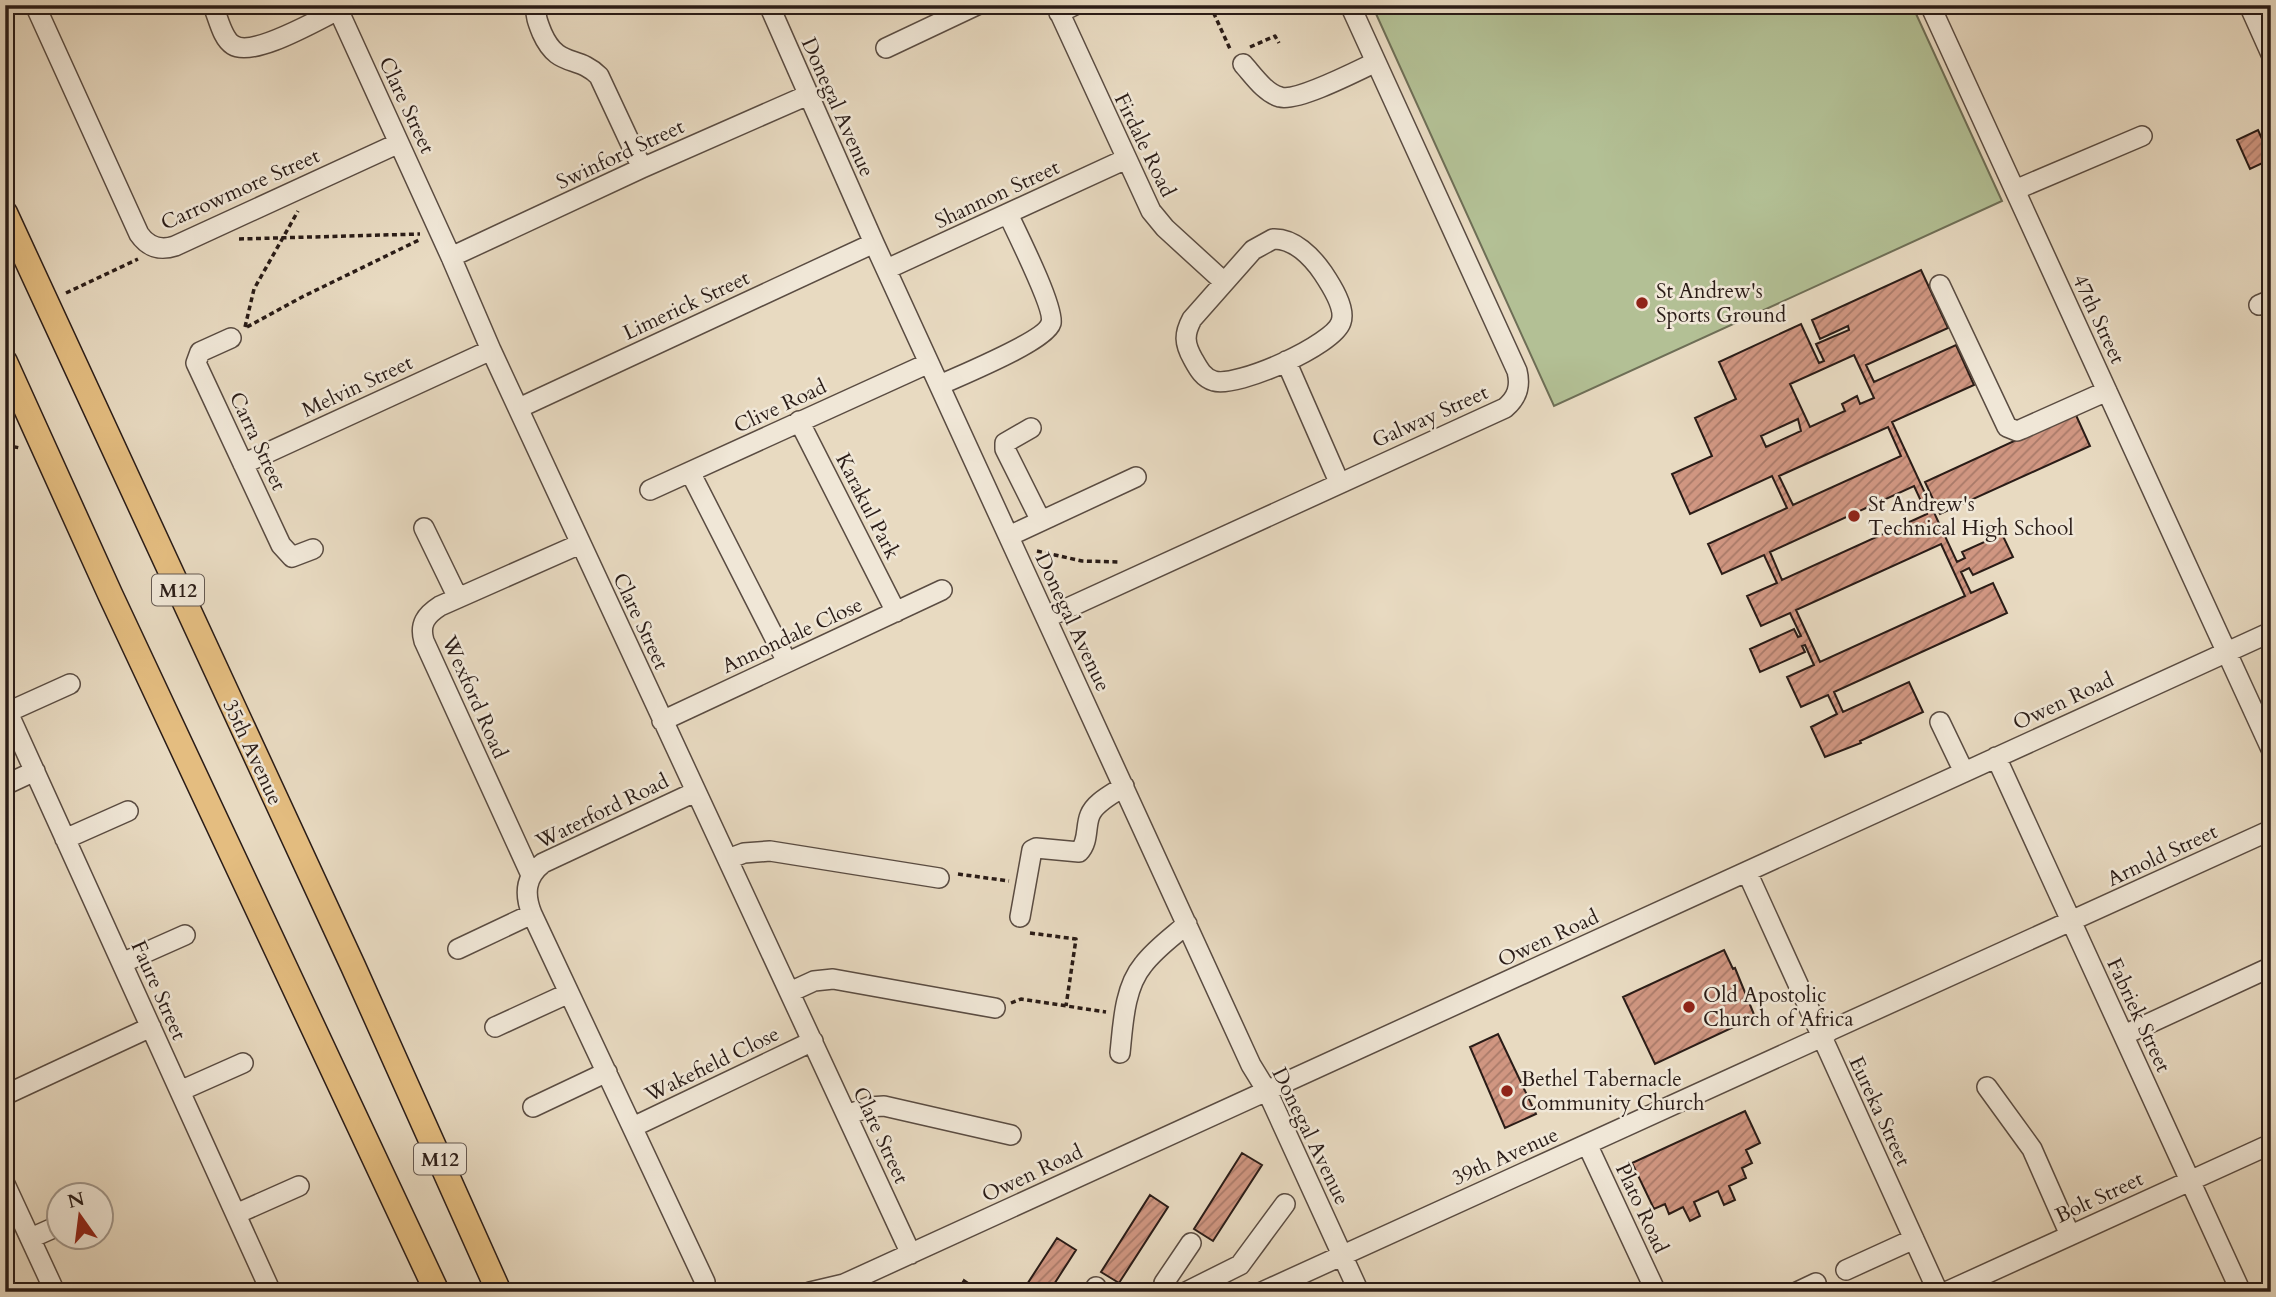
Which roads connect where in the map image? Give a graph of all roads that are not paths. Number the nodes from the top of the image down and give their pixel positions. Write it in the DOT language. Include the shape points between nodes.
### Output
graph roads {
  1 [pos="35,5"];
  2 [pos="536,5"];
  3 [pos="769,5"];
  4 [pos="977,5"];
  5 [pos="1350,5"];
  6 [pos="1930,5"];
  7 [pos="2249,5"];
  8 [pos="337,8"];
  9 [pos="1063,8"];
  10 [pos="215,12"];
  11 [pos="886,48"];
  12 [pos="2271,54"];
  13 [pos="1238,58"];
  14 [pos="1376,62"];
  15 [pos="808,95"];
  16 [pos="2142,136"];
  17 [pos="399,142"];
  18 [pos="1126,159"];
  19 [pos="642,168"];
  20 [pos="2015,190"];
  21 [pos="5,214"];
  22 [pos="1008,214"];
  23 [pos="874,243"];
  24 [pos="451,257"];
  25 [pos="887,269"];
  26 [pos="1224,282"];
  27 [pos="1940,285"];
  28 [pos="231,338"];
  29 [pos="491,350"];
  30 [pos="1286,361"];
  31 [pos="5,362"];
  32 [pos="929,363"];
  33 [pos="940,385"];
  34 [pos="2107,391"];
  35 [pos="519,408"];
  36 [pos="799,421"];
  37 [pos="1031,428"];
  38 [pos="243,464"];
  39 [pos="690,472"];
  40 [pos="1136,477"];
  41 [pos="1339,482"];
  42 [pos="650,490"];
  43 [pos="1041,521"];
  44 [pos="424,528"];
  45 [pos="1009,536"];
  46 [pos="580,544"];
  47 [pos="313,549"];
  48 [pos="942,590"];
  49 [pos="458,598"];
  50 [pos="896,612"];
  51 [pos="1046,618"];
  52 [pos="2271,632"];
  53 [pos="2227,652"];
  54 [pos="787,662"];
  55 [pos="71,684"];
  56 [pos="7,709"];
  57 [pos="662,721"];
  58 [pos="1940,722"];
  59 [pos="2271,749"];
  60 [pos="1996,757"];
  61 [pos="35,771"];
  62 [pos="1964,772"];
  63 [pos="5,785"];
  64 [pos="1124,786"];
  65 [pos="695,792"];
  66 [pos="128,811"];
  67 [pos="2271,830"];
  68 [pos="65,839"];
  69 [pos="728,859"];
  70 [pos="1747,872"];
  71 [pos="531,875"];
  72 [pos="939,878"];
  73 [pos="532,914"];
  74 [pos="1020,916"];
  75 [pos="2071,920"];
  76 [pos="1187,923"];
  77 [pos="185,935"];
  78 [pos="458,949"];
  79 [pos="122,963"];
  80 [pos="2271,967"];
  81 [pos="790,992"];
  82 [pos="569,993"];
  83 [pos="995,1008"];
  84 [pos="151,1027"];
  85 [pos="495,1027"];
  86 [pos="2124,1035"];
  87 [pos="1822,1037"];
  88 [pos="813,1041"];
  89 [pos="1120,1054"];
  90 [pos="243,1063"];
  91 [pos="607,1072"];
  92 [pos="1987,1087"];
  93 [pos="180,1091"];
  94 [pos="1267,1091"];
  95 [pos="5,1095"];
  96 [pos="533,1107"];
  97 [pos="847,1115"];
  98 [pos="633,1128"];
  99 [pos="1010,1135"];
  100 [pos="1587,1144"];
  101 [pos="2271,1144"];
  102 [pos="2190,1180"];
  103 [pos="5,1184"];
  104 [pos="299,1186"];
  105 [pos="1286,1204"];
  106 [pos="236,1214"];
  107 [pos="46,1231"];
  108 [pos="2070,1236"];
  109 [pos="31,1238"];
  110 [pos="1914,1239"];
  111 [pos="1191,1242"];
  112 [pos="911,1254"];
  113 [pos="1342,1255"];
  114 [pos="1178,1262"];
  115 [pos="1846,1270"];
  116 [pos="705,1282"];
  117 [pos="1164,1283"];
  118 [pos="1816,1283"];
  119 [pos="840,1288"];
  120 [pos="1190,1291"];
  121 [pos="55,1292"];
  122 [pos="271,1292"];
  123 [pos="437,1292"];
  124 [pos="499,1292"];
  125 [pos="810,1292"];
  126 [pos="1262,1292"];
  127 [pos="1359,1292"];
  128 [pos="1656,1292"];
  129 [pos="1797,1292"];
  130 [pos="1938,1292"];
  131 [pos="1947,1292"];
  132 [pos="2241,1292"];
  1 -- 17 [label="street, Carrowmore Street" via="139,234 152,246 175,246"];
  2 -- 19 [label="street" via="537,20 552,51 600,76"];
  3 -- 15 [label="street, Donegal Avenue"];
  4 -- 11 [label="street"];
  5 -- 14 [label="street, Galway Street"];
  6 -- 20 [label="street, 47th Street"];
  7 -- 12 [label="street"];
  8 -- 10 [label="street" via="259,47 241,49 228,41"];
  8 -- 17 [label="street, Clare Street"];
  9 -- 18 [label="street, Firdale Road"];
  13 -- 14 [label="street" via="1282,98 1295,97"];
  14 -- 41 [label="street, Galway Street" via="1517,371 1519,385 1505,408"];
  15 -- 19 [label="street, Swinford Street"];
  15 -- 23 [label="street, Donegal Avenue"];
  16 -- 20 [label="street"];
  17 -- 24 [label="street, Clare Street"];
  18 -- 22 [label="street, Shannon Street"];
  18 -- 26 [label="street, Firdale Road" via="1156,219"];
  19 -- 24 [label="street, Swinford Street"];
  20 -- 34 [label="street, 47th Street"];
  21 -- 124 [label="main road, 35th Avenue / M12"];
  22 -- 25 [label="street, Shannon Street"];
  22 -- 33 [label="street" via="1052,322 1034,340"];
  23 -- 25 [label="street, Donegal Avenue"];
  23 -- 35 [label="street, Limerick Street"];
  24 -- 29 [label="street, Clare Street"];
  25 -- 32 [label="street, Donegal Avenue"];
  26 -- 30 [label="street" via="1186,331 1186,345 1201,371 1213,381 1225,383"];
  26 -- 30 [label="street" via="1253,250 1273,239 1290,242 1321,270 1342,321 1327,340"];
  27 -- 34 [label="street" via="2011,430"];
  28 -- 38 [label="street, Carra Street" via="200,352 196,363"];
  29 -- 35 [label="street, Clare Street"];
  29 -- 38 [label="street, Melvin Street"];
  30 -- 41 [label="street"];
  31 -- 123 [label="main road, M12"];
  32 -- 33 [label="street, Donegal Avenue"];
  32 -- 36 [label="street, Clive Road"];
  33 -- 45 [label="street, Donegal Avenue"];
  34 -- 53 [label="street, 47th Street"];
  35 -- 46 [label="street, Clare Street"];
  36 -- 39 [label="street, Clive Road"];
  36 -- 50 [label="street, Karakul Park"];
  37 -- 43 [label="street" via="1008,439 1005,449"];
  38 -- 47 [label="street, Carra Street" via="286,552 297,556"];
  39 -- 42 [label="street, Clive Road"];
  39 -- 54 [label="street"];
  40 -- 43 [label="street"];
  41 -- 51 [label="street, Galway Street"];
  43 -- 45 [label="street"];
  44 -- 49 [label="street"];
  45 -- 51 [label="street, Donegal Avenue"];
  46 -- 49 [label="street, Wexford Road"];
  46 -- 57 [label="street, Clare Street"];
  48 -- 50 [label="street, Annondale Close"];
  49 -- 71 [label="street, Wexford Road" via="428,614 421,632"];
  50 -- 54 [label="street, Annondale Close"];
  51 -- 64 [label="street, Donegal Avenue"];
  52 -- 53 [label="street, Owen Road"];
  53 -- 59 [label="street"];
  53 -- 60 [label="street, Owen Road"];
  54 -- 57 [label="street, Annondale Close"];
  55 -- 56 [label="street"];
  56 -- 61 [label="street, Faure Street"];
  57 -- 65 [label="street, Clare Street"];
  58 -- 62 [label="street"];
  60 -- 62 [label="street, Owen Road"];
  60 -- 75 [label="street, Fabriek Street"];
  61 -- 63 [label="street"];
  61 -- 68 [label="street, Faure Street"];
  62 -- 70 [label="street, Owen Road"];
  64 -- 74 [label="street" via="1094,807 1079,852 1032,850"];
  64 -- 76 [label="street, Donegal Avenue"];
  65 -- 69 [label="street, Clare Street"];
  65 -- 71 [label="street, Waterford Road" via="543,863"];
  66 -- 68 [label="street"];
  67 -- 75 [label="street, Arnold Street"];
  68 -- 79 [label="street, Faure Street"];
  69 -- 72 [label="street" via="770,850"];
  69 -- 81 [label="street, Clare Street"];
  70 -- 87 [label="street, Eureka Street"];
  70 -- 94 [label="street, Owen Road"];
  71 -- 73 [label="street, Waterford Road" via="526,891"];
  73 -- 78 [label="street"];
  73 -- 82 [label="street, Waterford Road"];
  75 -- 86 [label="street, Fabriek Street"];
  75 -- 87 [label="street, 39th Avenue"];
  76 -- 89 [label="street" via="1141,966 1130,988"];
  76 -- 94 [label="street, Donegal Avenue"];
  77 -- 79 [label="street"];
  79 -- 84 [label="street, Faure Street"];
  80 -- 86 [label="street"];
  81 -- 83 [label="street" via="814,981 833,979"];
  81 -- 88 [label="street, Clare Street"];
  82 -- 85 [label="street"];
  82 -- 91 [label="street, Waterford Road"];
  84 -- 93 [label="street, Faure Street"];
  84 -- 95 [label="street"];
  86 -- 102 [label="street, Fabriek Street"];
  87 -- 100 [label="street, 39th Avenue"];
  87 -- 110 [label="street, Eureka Street"];
  88 -- 97 [label="street, Clare Street"];
  88 -- 98 [label="street, Wakefield Close"];
  90 -- 93 [label="street"];
  91 -- 96 [label="street"];
  91 -- 98 [label="street, Waterford Road"];
  92 -- 108 [label="street" via="2032,1149"];
  93 -- 106 [label="street, Faure Street"];
  94 -- 112 [label="street, Owen Road"];
  94 -- 113 [label="street, Donegal Avenue"];
  97 -- 99 [label="street" via="884,1106"];
  97 -- 112 [label="street, Clare Street"];
  98 -- 116 [label="street, Wakefield Close"];
  100 -- 113 [label="street, 39th Avenue"];
  100 -- 128 [label="street, Plato Road"];
  101 -- 102 [label="street, Bolt Street"];
  102 -- 108 [label="street, Bolt Street"];
  102 -- 132 [label="street, Fabriek Street"];
  103 -- 109 [label="street"];
  104 -- 106 [label="street"];
  105 -- 120 [label="street" via="1240,1265"];
  106 -- 122 [label="street, Faure Street"];
  107 -- 109 [label="street"];
  108 -- 131 [label="street, Bolt Street"];
  109 -- 121 [label="street"];
  110 -- 115 [label="street"];
  110 -- 130 [label="street, Eureka Street"];
  111 -- 114 [label="street"];
  112 -- 119 [label="street, Owen Road"];
  113 -- 126 [label="street, 39th Avenue"];
  113 -- 127 [label="street, Donegal Avenue"];
  114 -- 117 [label="street"];
  114 -- 120 [label="street"];
  118 -- 129 [label="street"];
  119 -- 125 [label="street, Owen Road"];
}
